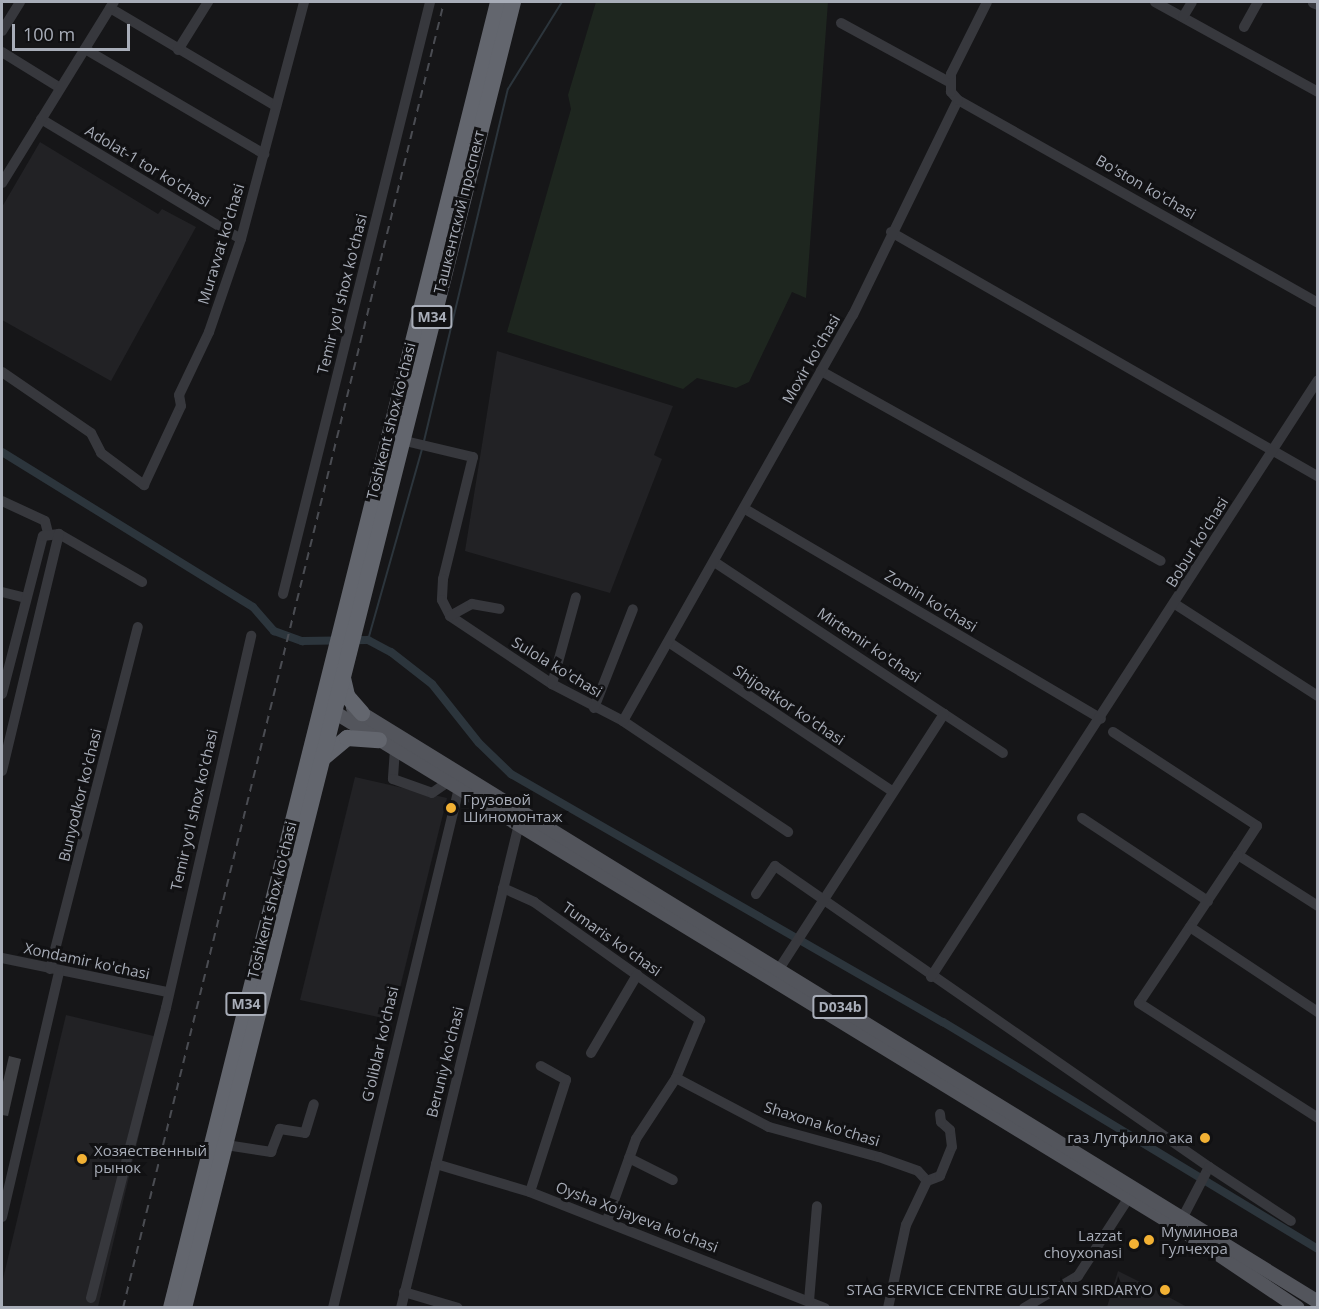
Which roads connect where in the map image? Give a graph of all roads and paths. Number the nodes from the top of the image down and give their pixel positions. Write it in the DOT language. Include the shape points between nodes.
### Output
graph roads {
  1 [pos="20,2"];
  2 [pos="208,2"];
  3 [pos="304,2"];
  4 [pos="430,2"];
  5 [pos="498,2"];
  6 [pos="513,2"];
  7 [pos="987,2"];
  8 [pos="1155,2"];
  9 [pos="1192,2"];
  10 [pos="1258,2"];
  11 [pos="112,5"];
  12 [pos="1183,17"];
  13 [pos="841,22"];
  14 [pos="1244,27"];
  15 [pos="2,31"];
  16 [pos="85,49"];
  17 [pos="178,50"];
  18 [pos="2,52"];
  19 [pos="951,83"];
  20 [pos="60,88"];
  21 [pos="1317,92"];
  22 [pos="958,100"];
  23 [pos="276,106"];
  24 [pos="40,119"];
  25 [pos="264,154"];
  26 [pos="2,183"];
  27 [pos="891,232"];
  28 [pos="241,239"];
  29 [pos="1317,303"];
  30 [pos="821,371"];
  31 [pos="2,372"];
  32 [pos="1317,380"];
  33 [pos="409,441"];
  34 [pos="1274,449"];
  35 [pos="1317,477"];
  36 [pos="2,501"];
  37 [pos="745,509"];
  38 [pos="53,534"];
  39 [pos="1161,561"];
  40 [pos="716,563"];
  41 [pos="142,582"];
  42 [pos="2,592"];
  43 [pos="283,594"];
  44 [pos="576,597"];
  45 [pos="26,598"];
  46 [pos="1175,604"];
  47 [pos="500,609"];
  48 [pos="633,609"];
  49 [pos="450,616"];
  50 [pos="138,627"];
  51 [pos="251,636"];
  52 [pos="343,639"];
  53 [pos="670,643"];
  54 [pos="343,673"];
  55 [pos="3,681"];
  56 [pos="552,684"];
  57 [pos="2,694"];
  58 [pos="1317,696"];
  59 [pos="330,705"];
  60 [pos="594,708"];
  61 [pos="362,713"];
  62 [pos="944,714"];
  63 [pos="1101,719"];
  64 [pos="623,721"];
  65 [pos="1113,732"];
  66 [pos="378,740"];
  67 [pos="395,749"];
  68 [pos="1003,753"];
  69 [pos="315,759"];
  70 [pos="2,771"];
  71 [pos="454,784"];
  72 [pos="892,791"];
  73 [pos="1082,818"];
  74 [pos="519,823"];
  75 [pos="788,832"];
  76 [pos="1238,855"];
  77 [pos="503,888"];
  78 [pos="756,894"];
  79 [pos="822,899"];
  80 [pos="1208,901"];
  81 [pos="1317,906"];
  82 [pos="1190,927"];
  83 [pos="2,958"];
  84 [pos="779,969"];
  85 [pos="54,971"];
  86 [pos="637,975"];
  87 [pos="931,977"];
  88 [pos="167,992"];
  89 [pos="1317,1012"];
  90 [pos="591,1053"];
  91 [pos="541,1066"];
  92 [pos="676,1078"];
  93 [pos="314,1104"];
  94 [pos="940,1114"];
  95 [pos="1317,1118"];
  96 [pos="226,1145"];
  97 [pos="629,1158"];
  98 [pos="436,1164"];
  99 [pos="1207,1169"];
  100 [pos="673,1180"];
  101 [pos="927,1181"];
  102 [pos="530,1192"];
  103 [pos="1128,1199"];
  104 [pos="817,1206"];
  105 [pos="2,1217"];
  106 [pos="1183,1217"];
  107 [pos="607,1221"];
  108 [pos="1291,1221"];
  109 [pos="404,1292"];
  110 [pos="91,1298"];
  111 [pos="809,1301"];
  112 [pos="1278,1302"];
  113 [pos="1317,1302"];
  114 [pos="171,1308"];
  115 [pos="184,1308"];
  116 [pos="333,1308"];
  117 [pos="401,1308"];
  118 [pos="458,1308"];
  119 [pos="825,1308"];
  120 [pos="888,1308"];
  121 [pos="1024,1308"];
  122 [pos="1298,1308"];
  1 -- 15 [label="street"];
  2 -- 17 [label="street"];
  3 -- 23 [label="street, Muravvat ko'chasi"];
  4 -- 43 [label="street, Temir yo'l shox ko'chasi"];
  5 -- 52 [label="highway, Toshkent shox ko'chasi / M34"];
  6 -- 33 [label="highway, Ташкентский проспект / M34"];
  7 -- 19 [label="street"];
  8 -- 12 [label="street"];
  9 -- 12 [label="street"];
  10 -- 14 [label="street"];
  11 -- 16 [label="street"];
  11 -- 17 [label="street"];
  12 -- 21 [label="street"];
  13 -- 19 [label="street"];
  16 -- 20 [label="street"];
  16 -- 25 [label="street"];
  17 -- 23 [label="street"];
  18 -- 20 [label="street"];
  19 -- 22 [label="street" via="951,92"];
  20 -- 24 [label="street"];
  22 -- 27 [label="street, Moxir ko'chasi"];
  22 -- 29 [label="street, Bo'ston ko'chasi"];
  23 -- 25 [label="street, Muravvat ko'chasi"];
  24 -- 26 [label="street"];
  24 -- 28 [label="street, Adolat-1 tor ko'chasi"];
  25 -- 28 [label="street, Muravvat ko'chasi"];
  27 -- 30 [label="street, Moxir ko'chasi" via="853,315"];
  27 -- 34 [label="street"];
  28 -- 31 [label="street, Muravvat ko'chasi" via="209,332 179,395 181,406 144,485 101,453 91,433"];
  30 -- 37 [label="street, Moxir ko'chasi"];
  30 -- 39 [label="street"];
  32 -- 34 [label="street, Bobur ko'chasi"];
  33 -- 49 [label="street" via="473,457 443,579 442,600"];
  33 -- 52 [label="highway, Ташкентский проспект / M34"];
  34 -- 35 [label="street"];
  34 -- 46 [label="street, Bobur ko'chasi"];
  36 -- 38 [label="street" via="45,521"];
  37 -- 40 [label="street, Moxir ko'chasi"];
  37 -- 63 [label="street, Zomin ko'chasi"];
  38 -- 41 [label="street"];
  38 -- 45 [label="street" via="38,548"];
  38 -- 70 [label="street"];
  40 -- 53 [label="street, Moxir ko'chasi"];
  40 -- 62 [label="street, Mirtemir ko'chasi"];
  42 -- 45 [label="street"];
  44 -- 56 [label="street"];
  45 -- 55 [label="street"];
  46 -- 58 [label="street"];
  46 -- 63 [label="street, Bobur ko'chasi"];
  47 -- 49 [label="street" via="472,604"];
  48 -- 60 [label="street"];
  49 -- 56 [label="street, Sulola ko'chasi"];
  50 -- 85 [label="street, Bunyodkor ko'chasi"];
  51 -- 88 [label="street, Temir yo'l shox ko'chasi"];
  52 -- 54 [label="highway, M34"];
  52 -- 59 [label="highway, M34"];
  53 -- 64 [label="street, Moxir ko'chasi"];
  53 -- 72 [label="street, Shijoatkor ko'chasi"];
  54 -- 59 [label="highway, M34"];
  54 -- 61 [label="highway" via="347,696"];
  55 -- 57 [label="street"];
  56 -- 60 [label="street, Sulola ko'chasi"];
  59 -- 61 [label="main road, D034b"];
  59 -- 66 [label="main road, D034b"];
  59 -- 69 [label="highway, M34"];
  60 -- 64 [label="street, Sulola ko'chasi"];
  61 -- 84 [label="main road, D034b"];
  62 -- 68 [label="street, Mirtemir ko'chasi"];
  62 -- 72 [label="street"];
  63 -- 87 [label="street, Bobur ko'chasi"];
  64 -- 75 [label="street, Sulola ko'chasi"];
  65 -- 76 [label="street" via="1257,826"];
  66 -- 67 [label="main road, D034b"];
  66 -- 69 [label="highway" via="347,738"];
  67 -- 71 [label="main road, D034b"];
  67 -- 71 [label="street" via="393,779 432,793"];
  69 -- 96 [label="highway, Toshkent shox ko'chasi / M34"];
  69 -- 114 [label="highway, Toshkent shox ko'chasi / M34"];
  71 -- 74 [label="main road, D034b"];
  71 -- 116 [label="street, G'oliblar ko'chasi"];
  72 -- 79 [label="street"];
  73 -- 80 [label="street"];
  74 -- 77 [label="street, Beruniy ko'chasi"];
  74 -- 103 [label="main road, D034b"];
  76 -- 80 [label="street"];
  76 -- 81 [label="street"];
  77 -- 86 [label="street, Tumaris ko'chasi" via="534,902"];
  77 -- 98 [label="street, Beruniy ko'chasi"];
  78 -- 79 [label="street" via="775,866"];
  79 -- 84 [label="street"];
  79 -- 87 [label="street"];
  80 -- 82 [label="street"];
  82 -- 89 [label="street"];
  82 -- 95 [label="street" via="1139,1003"];
  83 -- 85 [label="street, Xondamir ko'chasi"];
  84 -- 106 [label="main road, D034b"];
  85 -- 88 [label="street, Xondamir ko'chasi"];
  85 -- 105 [label="street, Bunyodkor ko'chasi"];
  86 -- 90 [label="street"];
  86 -- 92 [label="street, Tumaris ko'chasi" via="700,1020"];
  87 -- 99 [label="street"];
  88 -- 110 [label="street, Temir yo'l shox ko'chasi"];
  91 -- 102 [label="street" via="566,1080"];
  92 -- 97 [label="street" via="636,1139"];
  92 -- 101 [label="street, Shaxona ko'chasi" via="769,1127 879,1157 918,1171"];
  93 -- 96 [label="street" via="305,1133 280,1129 271,1152"];
  94 -- 101 [label="street" via="941,1122 950,1130 952,1147 940,1176"];
  96 -- 115 [label="highway, Toshkent shox ko'chasi / M34"];
  97 -- 100 [label="street"];
  97 -- 107 [label="street"];
  98 -- 102 [label="street, Oysha Xo'jayeva ko'chasi"];
  98 -- 109 [label="street, Beruniy ko'chasi"];
  99 -- 106 [label="street"];
  99 -- 108 [label="street"];
  101 -- 120 [label="street" via="906,1225"];
  102 -- 107 [label="street, Oysha Xo'jayeva ko'chasi"];
  103 -- 112 [label="main road, D034b"];
  103 -- 121 [label="street" via="1078,1276"];
  104 -- 111 [label="street"];
  106 -- 113 [label="main road, D034b"];
  107 -- 111 [label="street, Oysha Xo'jayeva ko'chasi"];
  109 -- 117 [label="street, Beruniy ko'chasi"];
  109 -- 118 [label="street"];
  111 -- 119 [label="street, Oysha Xo'jayeva ko'chasi"];
  112 -- 122 [label="main road, D034b"];
}
